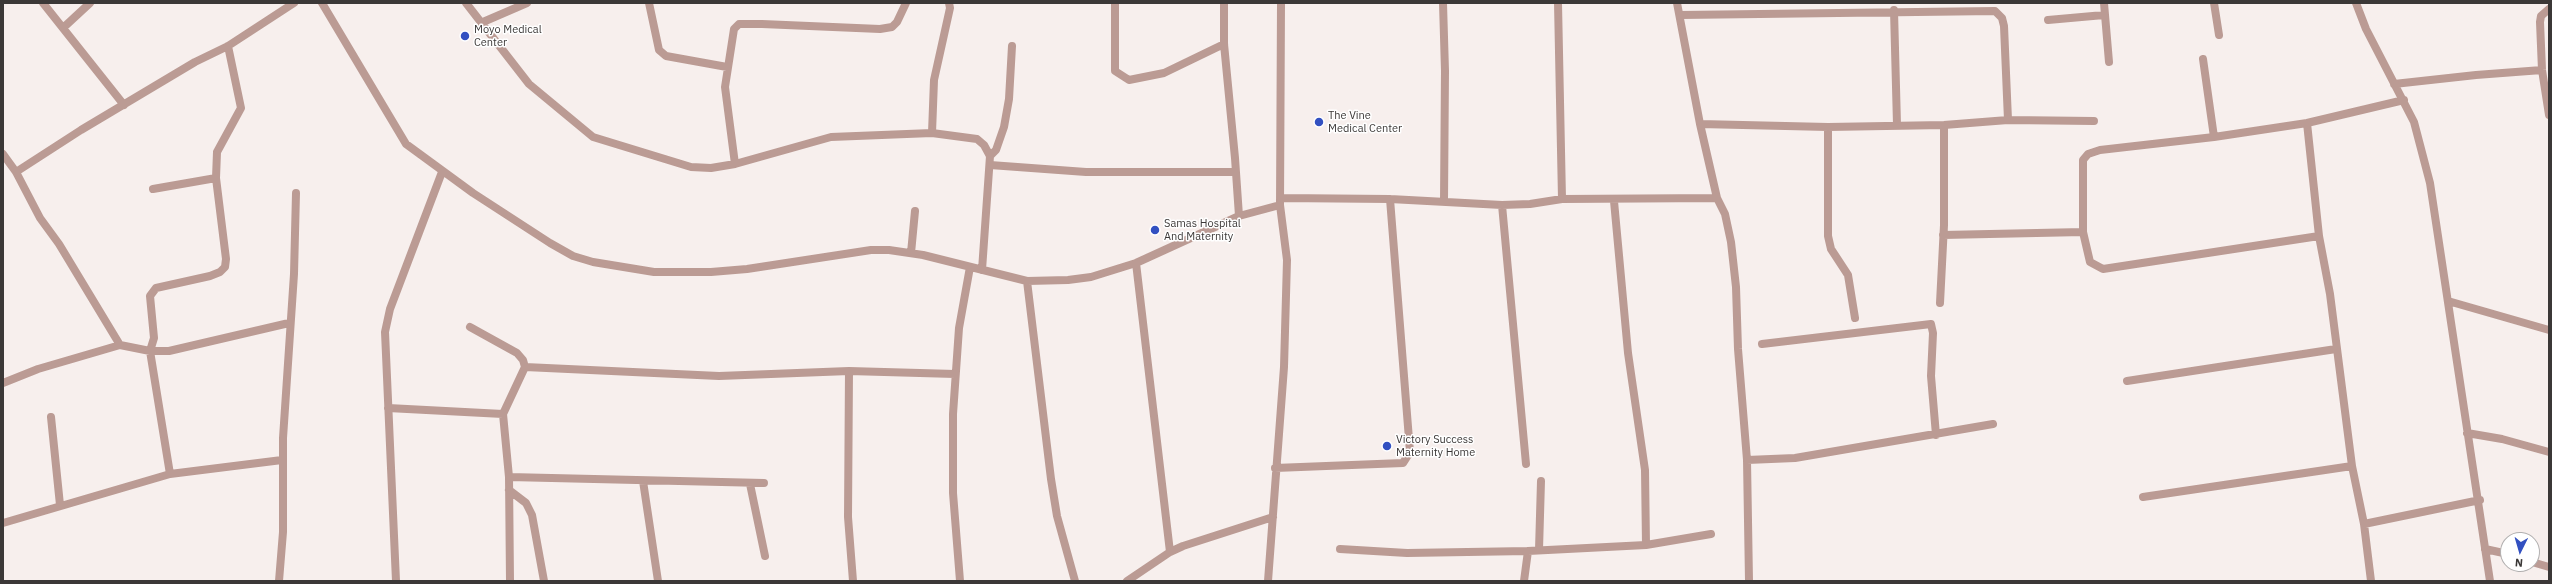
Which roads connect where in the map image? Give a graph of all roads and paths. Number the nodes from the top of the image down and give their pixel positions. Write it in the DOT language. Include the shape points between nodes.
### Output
graph roads {
  1 [pos="43,3"];
  2 [pos="90,3"];
  3 [pos="294,3"];
  4 [pos="322,3"];
  5 [pos="466,3"];
  6 [pos="527,3"];
  7 [pos="649,3"];
  8 [pos="906,3"];
  9 [pos="949,3"];
  10 [pos="1116,3"];
  11 [pos="1224,3"];
  12 [pos="1281,3"];
  13 [pos="1443,3"];
  14 [pos="1558,3"];
  15 [pos="1677,3"];
  16 [pos="2104,3"];
  17 [pos="2214,3"];
  18 [pos="2356,3"];
  19 [pos="2549,9"];
  20 [pos="1894,10"];
  21 [pos="1681,14"];
  22 [pos="2104,15"];
  23 [pos="2048,20"];
  24 [pos="483,22"];
  25 [pos="63,28"];
  26 [pos="2219,35"];
  27 [pos="1224,44"];
  28 [pos="228,46"];
  29 [pos="1012,46"];
  30 [pos="2203,59"];
  31 [pos="2109,62"];
  32 [pos="727,68"];
  33 [pos="2542,70"];
  34 [pos="2394,84"];
  35 [pos="2404,100"];
  36 [pos="124,105"];
  37 [pos="2549,115"];
  38 [pos="2008,120"];
  39 [pos="2094,121"];
  40 [pos="2307,123"];
  41 [pos="1700,124"];
  42 [pos="1897,125"];
  43 [pos="1944,125"];
  44 [pos="1828,127"];
  45 [pos="932,133"];
  46 [pos="2214,137"];
  47 [pos="3,154"];
  48 [pos="990,156"];
  49 [pos="735,164"];
  50 [pos="990,165"];
  51 [pos="16,172"];
  52 [pos="442,172"];
  53 [pos="1236,172"];
  54 [pos="216,178"];
  55 [pos="153,189"];
  56 [pos="296,193"];
  57 [pos="1717,198"];
  58 [pos="1390,199"];
  59 [pos="1562,199"];
  60 [pos="1614,200"];
  61 [pos="1444,201"];
  62 [pos="1280,202"];
  63 [pos="1502,205"];
  64 [pos="915,211"];
  65 [pos="1239,216"];
  66 [pos="2083,232"];
  67 [pos="1943,235"];
  68 [pos="2319,236"];
  69 [pos="911,253"];
  70 [pos="1136,263"];
  71 [pos="970,267"];
  72 [pos="982,270"];
  73 [pos="1027,281"];
  74 [pos="2448,301"];
  75 [pos="1940,303"];
  76 [pos="1855,318"];
  77 [pos="289,323"];
  78 [pos="470,327"];
  79 [pos="2549,330"];
  80 [pos="1762,344"];
  81 [pos="120,346"];
  82 [pos="2336,349"];
  83 [pos="150,351"];
  84 [pos="525,367"];
  85 [pos="849,371"];
  86 [pos="955,374"];
  87 [pos="2127,381"];
  88 [pos="3,383"];
  89 [pos="388,408"];
  90 [pos="503,414"];
  91 [pos="51,417"];
  92 [pos="1993,424"];
  93 [pos="2467,433"];
  94 [pos="1936,435"];
  95 [pos="2549,452"];
  96 [pos="282,460"];
  97 [pos="1747,460"];
  98 [pos="1526,464"];
  99 [pos="2352,466"];
  100 [pos="1275,468"];
  101 [pos="170,474"];
  102 [pos="508,477"];
  103 [pos="643,481"];
  104 [pos="1541,481"];
  105 [pos="764,483"];
  106 [pos="750,484"];
  107 [pos="509,490"];
  108 [pos="2143,497"];
  109 [pos="2480,500"];
  110 [pos="60,505"];
  111 [pos="1273,517"];
  112 [pos="3,523"];
  113 [pos="2364,524"];
  114 [pos="1711,534"];
  115 [pos="1646,545"];
  116 [pos="2485,549"];
  117 [pos="1340,550"];
  118 [pos="1539,550"];
  119 [pos="1528,551"];
  120 [pos="1170,552"];
  121 [pos="2500,552"];
  122 [pos="765,556"];
  123 [pos="278,581"];
  124 [pos="396,581"];
  125 [pos="510,581"];
  126 [pos="544,581"];
  127 [pos="658,581"];
  128 [pos="853,581"];
  129 [pos="960,581"];
  130 [pos="1075,581"];
  131 [pos="1127,581"];
  132 [pos="1268,581"];
  133 [pos="1524,581"];
  134 [pos="1749,581"];
  135 [pos="2371,581"];
  136 [pos="2490,581"];
  1 -- 25 [label="street"];
  2 -- 25 [label="street"];
  3 -- 28 [label="street"];
  4 -- 52 [label="street" via="399,135 412,150"];
  5 -- 24 [label="street"];
  6 -- 24 [label="street"];
  7 -- 32 [label="street" via="659,50 666,56"];
  8 -- 32 [label="street" via="892,27 880,29 739,24 734,29"];
  9 -- 45 [label="street" via="934,80"];
  10 -- 27 [label="street" via="1115,71 1129,80 1164,73"];
  11 -- 27 [label="street"];
  12 -- 62 [label="street"];
  13 -- 61 [label="street"];
  14 -- 59 [label="street"];
  15 -- 21 [label="street"];
  16 -- 22 [label="street"];
  17 -- 26 [label="street"];
  18 -- 34 [label="street"];
  19 -- 33 [label="street" via="2541,16 2540,22"];
  20 -- 21 [label="street" via="1782,15"];
  20 -- 38 [label="street" via="1995,11 1999,14 2004,32"];
  20 -- 42 [label="street"];
  21 -- 41 [label="street"];
  22 -- 23 [label="street"];
  22 -- 31 [label="street"];
  24 -- 49 [label="street" via="529,84 593,137 691,167 711,168"];
  25 -- 36 [label="street"];
  27 -- 53 [label="street"];
  28 -- 36 [label="street" via="195,62"];
  28 -- 54 [label="street" via="241,108 217,152"];
  29 -- 48 [label="street" via="1009,99 1004,127 996,150"];
  30 -- 46 [label="street"];
  32 -- 49 [label="street" via="726,106"];
  33 -- 34 [label="street"];
  33 -- 37 [label="street"];
  34 -- 35 [label="street"];
  35 -- 40 [label="street"];
  35 -- 74 [label="street" via="2414,122 2430,183"];
  36 -- 51 [label="street"];
  38 -- 39 [label="street"];
  38 -- 43 [label="street"];
  40 -- 46 [label="street"];
  40 -- 68 [label="street"];
  41 -- 44 [label="street"];
  41 -- 57 [label="street"];
  42 -- 43 [label="street"];
  42 -- 44 [label="street"];
  43 -- 67 [label="street"];
  44 -- 76 [label="street" via="1828,236 1831,249 1848,275"];
  45 -- 48 [label="street" via="977,139"];
  45 -- 49 [label="street" via="831,137"];
  46 -- 66 [label="street" via="2100,150 2088,154 2082,164"];
  47 -- 51 [label="street"];
  48 -- 50 [label="street"];
  50 -- 53 [label="street" via="1086,172"];
  50 -- 72 [label="street"];
  51 -- 81 [label="street" via="40,218 59,244"];
  52 -- 69 [label="street" via="573,256 638,270 711,272 871,250"];
  52 -- 89 [label="street" via="387,321 385,340"];
  53 -- 65 [label="street"];
  54 -- 55 [label="street"];
  54 -- 83 [label="street" via="225,267 210,276 156,288 152,292 150,296 154,338"];
  56 -- 77 [label="street" via="294,274"];
  57 -- 60 [label="street"];
  57 -- 97 [label="street" via="1725,214 1731,242"];
  58 -- 61 [label="street"];
  58 -- 62 [label="street"];
  58 -- 100 [label="street" via="1410,452 1403,463"];
  59 -- 60 [label="street"];
  59 -- 63 [label="street"];
  60 -- 115 [label="street" via="1628,353 1645,470"];
  61 -- 63 [label="street"];
  62 -- 65 [label="street"];
  62 -- 100 [label="street" via="1287,260 1284,367"];
  63 -- 98 [label="street"];
  64 -- 69 [label="street"];
  65 -- 70 [label="street"];
  66 -- 67 [label="street"];
  66 -- 68 [label="street" via="2090,262 2102,269"];
  67 -- 75 [label="street"];
  68 -- 82 [label="street" via="2330,294"];
  69 -- 71 [label="street"];
  70 -- 73 [label="street" via="1080,279"];
  70 -- 120 [label="street"];
  71 -- 72 [label="street"];
  71 -- 86 [label="street" via="959,328"];
  72 -- 73 [label="street"];
  73 -- 130 [label="street" via="1051,479 1057,516"];
  74 -- 79 [label="street"];
  74 -- 93 [label="street"];
  77 -- 83 [label="street" via="176,350"];
  77 -- 96 [label="street"];
  78 -- 84 [label="street" via="517,353 524,360"];
  80 -- 94 [label="street" via="1931,324 1934,333 1931,376"];
  81 -- 83 [label="street"];
  81 -- 88 [label="street" via="38,369"];
  82 -- 87 [label="street"];
  82 -- 99 [label="street"];
  83 -- 101 [label="street"];
  84 -- 85 [label="street" via="719,376"];
  84 -- 90 [label="street"];
  85 -- 86 [label="street"];
  85 -- 128 [label="street" via="848,517"];
  86 -- 129 [label="street" via="954,493"];
  89 -- 90 [label="street"];
  89 -- 124 [label="street"];
  90 -- 102 [label="street"];
  91 -- 110 [label="street"];
  92 -- 94 [label="street"];
  93 -- 95 [label="street" via="2502,439"];
  93 -- 109 [label="street"];
  94 -- 97 [label="street" via="1856,446 1795,458"];
  96 -- 101 [label="street"];
  96 -- 123 [label="street" via="283,532"];
  97 -- 134 [label="street"];
  99 -- 108 [label="street"];
  99 -- 113 [label="street"];
  100 -- 111 [label="street"];
  101 -- 110 [label="street"];
  102 -- 103 [label="street"];
  102 -- 107 [label="street"];
  103 -- 106 [label="street"];
  103 -- 127 [label="street"];
  104 -- 118 [label="street"];
  105 -- 106 [label="street"];
  106 -- 122 [label="street"];
  107 -- 125 [label="street"];
  107 -- 126 [label="street" via="526,503 532,515"];
  109 -- 113 [label="street"];
  109 -- 116 [label="street"];
  110 -- 112 [label="street"];
  111 -- 120 [label="street"];
  111 -- 132 [label="street"];
  113 -- 135 [label="street"];
  114 -- 115 [label="street"];
  115 -- 118 [label="street"];
  116 -- 121 [label="street"];
  116 -- 136 [label="street"];
  117 -- 119 [label="street" via="1421,553"];
  118 -- 119 [label="street"];
  119 -- 133 [label="street"];
  120 -- 131 [label="street"];
}
